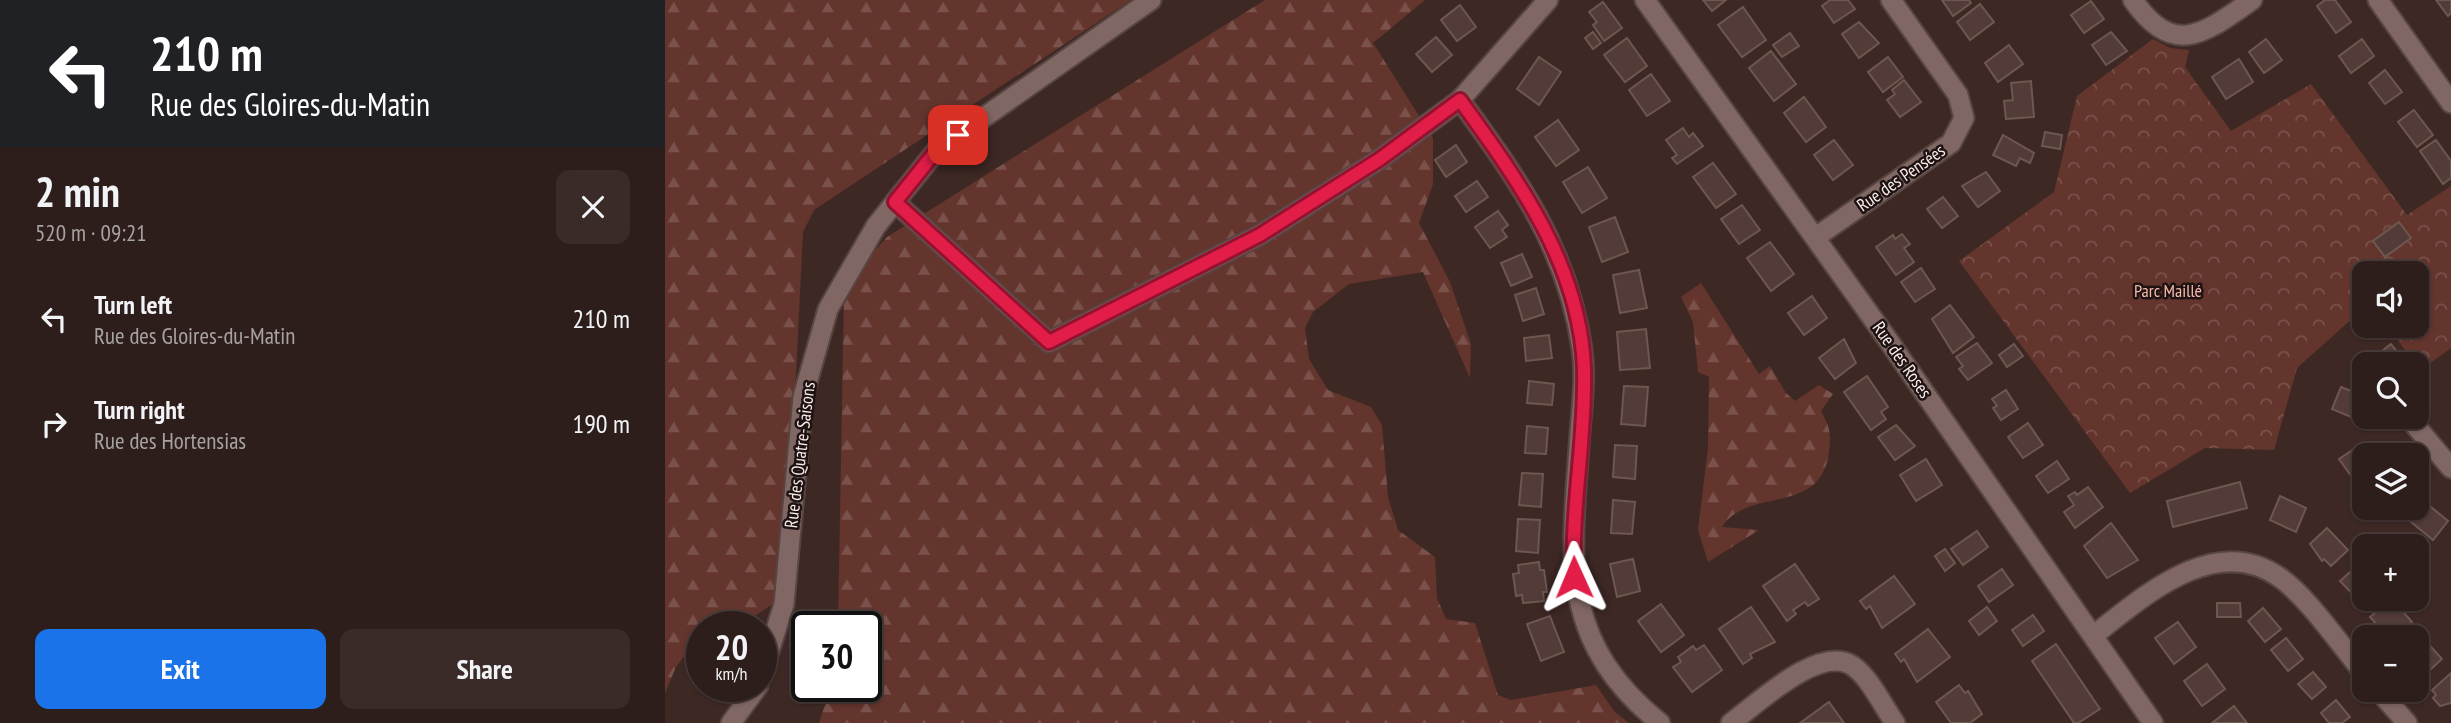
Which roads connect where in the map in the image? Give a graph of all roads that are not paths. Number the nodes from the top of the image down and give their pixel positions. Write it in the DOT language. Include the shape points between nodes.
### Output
graph roads {
  1 [pos="1151,0"];
  2 [pos="1548,0"];
  3 [pos="1645,0"];
  4 [pos="1891,0"];
  5 [pos="2133,0"];
  6 [pos="2252,0"];
  7 [pos="2378,0"];
  8 [pos="1460,100"];
  9 [pos="2451,103"];
  10 [pos="895,202"];
  11 [pos="1816,237"];
  12 [pos="2418,429"];
  13 [pos="2451,468"];
  14 [pos="777,626"];
  15 [pos="2094,635"];
  16 [pos="2352,659"];
  17 [pos="746,702"];
  18 [pos="2389,702"];
  19 [pos="731,723"];
  20 [pos="1660,723"];
  21 [pos="1731,723"];
  22 [pos="1895,723"];
  23 [pos="2153,723"];
  24 [pos="2407,723"];
  1 -- 10 [label="street, Rue des Quatre-Saisons" via="936,151"];
  2 -- 8 [label="street"];
  3 -- 11 [label="street, Rue des Roses"];
  4 -- 11 [label="street, Rue des Pensées" via="1958,95 1964,118 1951,143"];
  5 -- 6 [label="street" via="2154,24 2170,35 2185,36 2209,30"];
  7 -- 9 [label="street"];
  8 -- 10 [label="street" via="1380,159 1260,235 1049,342"];
  8 -- 20 [label="street" via="1540,217 1562,265 1584,368 1574,577 1596,647 1630,696"];
  10 -- 14 [label="street, Rue des Quatre-Saisons" via="828,309 803,397 784,604"];
  11 -- 15 [label="street, Rue des Roses"];
  12 -- 13 [label="street"];
  15 -- 16 [label="street" via="2177,575 2202,566 2245,564 2286,583"];
  15 -- 23 [label="street, Rue des Roses"];
  17 -- 19 [label="street"];
  18 -- 24 [label="street"];
  21 -- 22 [label="street" via="1807,668 1834,660 1854,666"];
}
